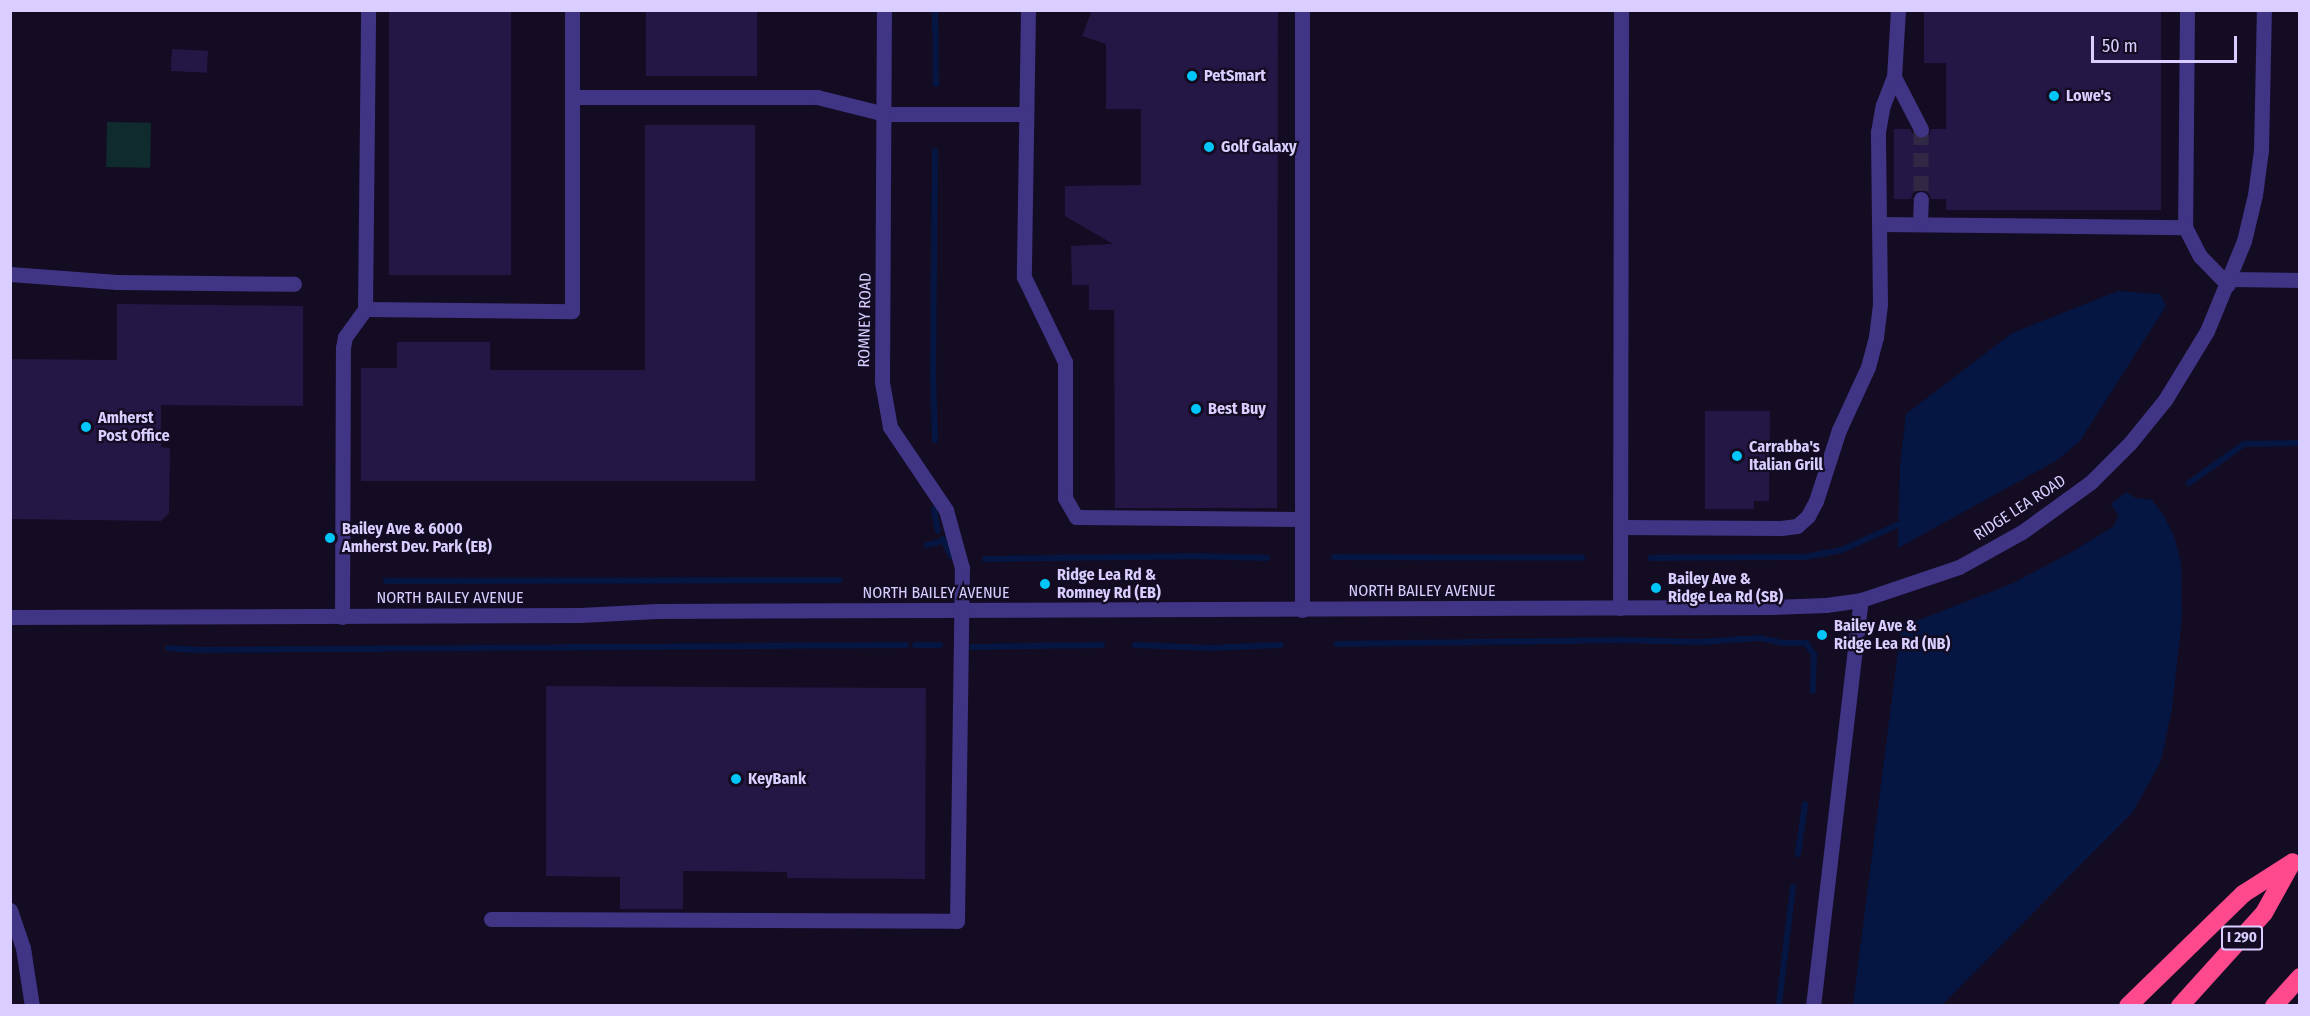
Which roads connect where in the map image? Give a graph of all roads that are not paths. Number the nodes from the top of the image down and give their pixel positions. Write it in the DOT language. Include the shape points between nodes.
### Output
graph roads {
  1 [pos="368,10"];
  2 [pos="572,10"];
  3 [pos="884,10"];
  4 [pos="1028,10"];
  5 [pos="1302,10"];
  6 [pos="1621,10"];
  7 [pos="1898,10"];
  8 [pos="2187,10"];
  9 [pos="2264,10"];
  10 [pos="1894,77"];
  11 [pos="572,98"];
  12 [pos="885,114"];
  13 [pos="1026,114"];
  14 [pos="1921,129"];
  15 [pos="1921,199"];
  16 [pos="1879,224"];
  17 [pos="1920,224"];
  18 [pos="2185,227"];
  19 [pos="10,274"];
  20 [pos="2300,280"];
  21 [pos="2229,282"];
  22 [pos="294,284"];
  23 [pos="365,309"];
  24 [pos="1301,519"];
  25 [pos="1620,527"];
  26 [pos="1861,600"];
  27 [pos="1620,608"];
  28 [pos="960,610"];
  29 [pos="1302,610"];
  30 [pos="10,617"];
  31 [pos="342,617"];
  32 [pos="2296,858"];
  33 [pos="10,910"];
  34 [pos="491,919"];
  35 [pos="2300,977"];
  36 [pos="32,1005"];
  37 [pos="1813,1005"];
  38 [pos="2128,1005"];
  39 [pos="2180,1005"];
  40 [pos="2274,1005"];
  1 -- 23 [label="street"];
  2 -- 11 [label="street"];
  3 -- 12 [label="street, ROMNEY ROAD"];
  4 -- 13 [label="street"];
  5 -- 24 [label="street"];
  6 -- 25 [label="street"];
  7 -- 10 [label="street"];
  8 -- 18 [label="street"];
  9 -- 21 [label="street, RIDGE LEA ROAD" via="2261,150 2244,241"];
  10 -- 14 [label="street"];
  10 -- 16 [label="street" via="1878,132"];
  11 -- 12 [label="street" via="817,98"];
  11 -- 23 [label="street" via="572,311"];
  12 -- 13 [label="street"];
  12 -- 28 [label="street, ROMNEY ROAD" via="882,382 890,427 946,510 962,568"];
  13 -- 24 [label="street" via="1024,278 1065,362 1065,498 1077,517"];
  15 -- 17 [label="street"];
  16 -- 17 [label="street"];
  16 -- 25 [label="street" via="1880,303 1876,337 1868,367 1839,430 1808,516 1797,525 1781,528"];
  17 -- 18 [label="street"];
  18 -- 21 [label="street" via="2200,256"];
  19 -- 22 [label="street" via="117,282"];
  20 -- 21 [label="street"];
  21 -- 26 [label="street, RIDGE LEA ROAD" via="2198,348 2165,400 2091,482 2051,513 1959,567"];
  23 -- 31 [label="street" via="345,337 343,348"];
  24 -- 29 [label="street"];
  25 -- 27 [label="street"];
  26 -- 27 [label="street, NORTH BAILEY AVENUE" via="1773,607"];
  26 -- 37 [label="street"];
  27 -- 29 [label="street, NORTH BAILEY AVENUE"];
  28 -- 29 [label="street, NORTH BAILEY AVENUE"];
  28 -- 31 [label="street, NORTH BAILEY AVENUE"];
  28 -- 34 [label="street, ROMNEY ROAD" via="957,921"];
  30 -- 31 [label="street, NORTH BAILEY AVENUE"];
  32 -- 38 [label="highway" via="2243,894"];
  32 -- 39 [label="highway, I 290" via="2264,913"];
  33 -- 36 [label="street" via="23,948"];
  35 -- 40 [label="highway"];
}
